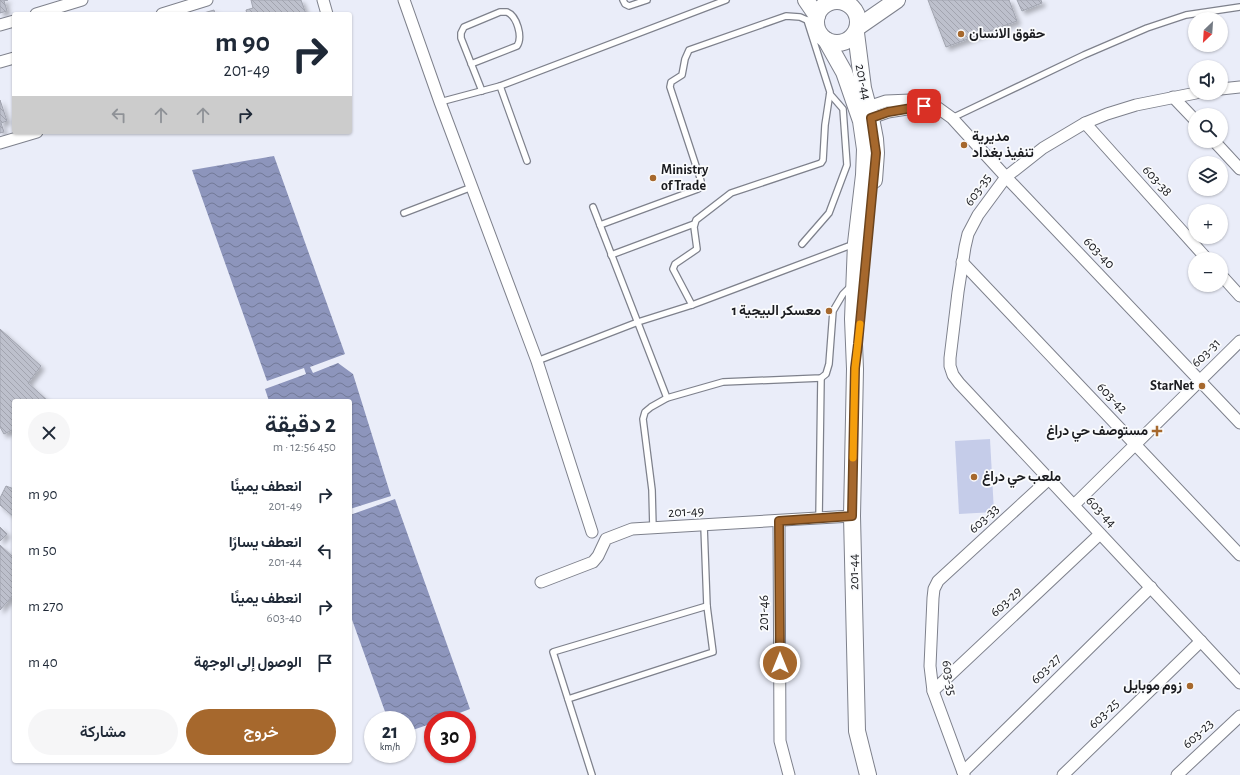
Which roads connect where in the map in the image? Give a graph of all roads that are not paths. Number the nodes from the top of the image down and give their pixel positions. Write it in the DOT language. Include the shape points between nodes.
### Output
graph roads {
  1 [pos="82,0"];
  2 [pos="207,0"];
  3 [pos="323,0"];
  4 [pos="404,0"];
  5 [pos="623,0"];
  6 [pos="647,0"];
  7 [pos="726,0"];
  8 [pos="806,0"];
  9 [pos="897,0"];
  10 [pos="840,1"];
  11 [pos="1240,7"];
  12 [pos="43,12"];
  13 [pos="168,12"];
  14 [pos="327,12"];
  15 [pos="813,20"];
  16 [pos="12,22"];
  17 [pos="0,25"];
  18 [pos="857,30"];
  19 [pos="826,40"];
  20 [pos="12,59"];
  21 [pos="0,62"];
  22 [pos="471,64"];
  23 [pos="500,86"];
  24 [pos="1240,87"];
  25 [pos="1228,88"];
  26 [pos="482,91"];
  27 [pos="830,94"];
  28 [pos="1188,94"];
  29 [pos="1173,97"];
  30 [pos="440,102"];
  31 [pos="1188,113"];
  32 [pos="864,114"];
  33 [pos="952,118"];
  34 [pos="1085,123"];
  35 [pos="30,134"];
  36 [pos="0,143"];
  37 [pos="1220,148"];
  38 [pos="526,161"];
  39 [pos="1240,169"];
  40 [pos="1006,177"];
  41 [pos="472,187"];
  42 [pos="593,207"];
  43 [pos="404,213"];
  44 [pos="694,224"];
  45 [pos="600,225"];
  46 [pos="856,243"];
  47 [pos="802,244"];
  48 [pos="1201,252"];
  49 [pos="611,255"];
  50 [pos="962,262"];
  51 [pos="854,283"];
  52 [pos="1228,283"];
  53 [pos="1240,296"];
  54 [pos="692,305"];
  55 [pos="638,322"];
  56 [pos="1240,341"];
  57 [pos="950,358"];
  58 [pos="537,361"];
  59 [pos="855,368"];
  60 [pos="821,378"];
  61 [pos="1200,381"];
  62 [pos="668,398"];
  63 [pos="1240,423"];
  64 [pos="1135,444"];
  65 [pos="1049,479"];
  66 [pos="1074,505"];
  67 [pos="852,516"];
  68 [pos="819,518"];
  69 [pos="779,521"];
  70 [pos="704,526"];
  71 [pos="653,528"];
  72 [pos="592,532"];
  73 [pos="1100,534"];
  74 [pos="1240,555"];
  75 [pos="938,581"];
  76 [pos="541,582"];
  77 [pos="1151,587"];
  78 [pos="707,606"];
  79 [pos="1201,641"];
  80 [pos="1240,683"];
  81 [pos="933,691"];
  82 [pos="568,698"];
  83 [pos="1240,716"];
  84 [pos="964,774"];
  85 [pos="592,775"];
  86 [pos="789,775"];
  87 [pos="868,775"];
  88 [pos="1063,775"];
  89 [pos="1177,775"];
  1 -- 12 [label="street"];
  2 -- 13 [label="street"];
  3 -- 14 [label="street"];
  4 -- 30 [label="street"];
  5 -- 6 [label="lane" via="628,6"];
  7 -- 23 [label="lane"];
  8 -- 15 [label="street"];
  9 -- 18 [label="street"];
  10 -- 15 [label="street" via="824,6"];
  10 -- 18 [label="street" via="854,10 858,18"];
  11 -- 33 [label="lane" via="1186,15 1147,28"];
  15 -- 19 [label="street" via="819,33"];
  15 -- 27 [label="lane"];
  15 -- 45 [label="lane" via="793,16 779,18 688,52 682,75 671,82 670,87 701,187"];
  16 -- 17 [label="street"];
  18 -- 19 [label="street" via="850,39 842,43"];
  18 -- 32 [label="street, 201-44"];
  19 -- 32 [label="street, 201-44"];
  20 -- 21 [label="street"];
  22 -- 22 [label="lane" via="461,38 464,27 500,12 513,16 520,35 516,46"];
  22 -- 26 [label="lane"];
  23 -- 26 [label="lane"];
  23 -- 38 [label="lane"];
  24 -- 25 [label="street"];
  26 -- 30 [label="lane"];
  27 -- 44 [label="lane" via="822,162 731,193 698,217"];
  27 -- 47 [label="lane" via="843,109 847,165 829,213"];
  28 -- 29 [label="street, 603-35"];
  29 -- 31 [label="street"];
  29 -- 34 [label="street, 603-35" via="1136,105"];
  30 -- 41 [label="street"];
  32 -- 33 [label="street, 603-40" via="934,105"];
  32 -- 46 [label="street, 201-44" via="864,175"];
  32 -- 59 [label="street, 201-44" via="876,153"];
  33 -- 40 [label="street, 603-40"];
  34 -- 40 [label="street, 603-35" via="1044,148"];
  34 -- 48 [label="street, 603-38"];
  35 -- 36 [label="street"];
  37 -- 39 [label="street"];
  40 -- 50 [label="street, 603-35" via="973,224 968,234"];
  40 -- 61 [label="street, 603-40"];
  41 -- 43 [label="lane"];
  41 -- 58 [label="street"];
  42 -- 45 [label="lane"];
  44 -- 49 [label="lane"];
  44 -- 54 [label="lane" via="697,249 675,264 673,270"];
  45 -- 49 [label="lane"];
  46 -- 51 [label="street, 201-44"];
  46 -- 54 [label="lane"];
  49 -- 55 [label="lane"];
  50 -- 57 [label="street, 603-35"];
  50 -- 64 [label="street, 603-42"];
  51 -- 59 [label="street, 201-44"];
  51 -- 60 [label="lane" via="843,294 833,311 829,364 826,374"];
  52 -- 53 [label="street"];
  54 -- 55 [label="lane"];
  55 -- 58 [label="lane"];
  55 -- 62 [label="lane"];
  56 -- 61 [label="street, 603-31"];
  57 -- 65 [label="street, 603-44" via="953,375 959,383"];
  58 -- 72 [label="street"];
  59 -- 67 [label="street, 201-44"];
  60 -- 62 [label="lane" via="723,382"];
  60 -- 68 [label="lane"];
  61 -- 63 [label="street, 603-40"];
  61 -- 64 [label="street, 603-31"];
  62 -- 71 [label="lane" via="645,412 643,419 652,490"];
  64 -- 66 [label="street, 603-31"];
  64 -- 74 [label="street, 603-42"];
  65 -- 66 [label="street, 603-44"];
  65 -- 75 [label="street, 603-33"];
  66 -- 73 [label="street, 603-44"];
  67 -- 68 [label="street, 201-49"];
  67 -- 87 [label="street, 201-44" via="857,731"];
  68 -- 69 [label="street, 201-49"];
  69 -- 70 [label="street, 201-49"];
  69 -- 86 [label="street, 201-46" via="780,741"];
  70 -- 71 [label="street, 201-49"];
  70 -- 78 [label="lane"];
  71 -- 76 [label="street, 201-49" via="632,529 606,539 593,562"];
  73 -- 77 [label="street, 603-44"];
  73 -- 81 [label="street, 603-29"];
  75 -- 81 [label="street, 603-35" via="934,589 932,619 930,666"];
  77 -- 79 [label="street, 603-44"];
  77 -- 84 [label="street, 603-27"];
  78 -- 82 [label="lane" via="713,652"];
  78 -- 82 [label="lane" via="553,652"];
  79 -- 80 [label="street, 603-44"];
  79 -- 88 [label="street, 603-25"];
  81 -- 84 [label="street, 603-35"];
  82 -- 85 [label="lane"];
  83 -- 89 [label="street, 603-23"];
}
